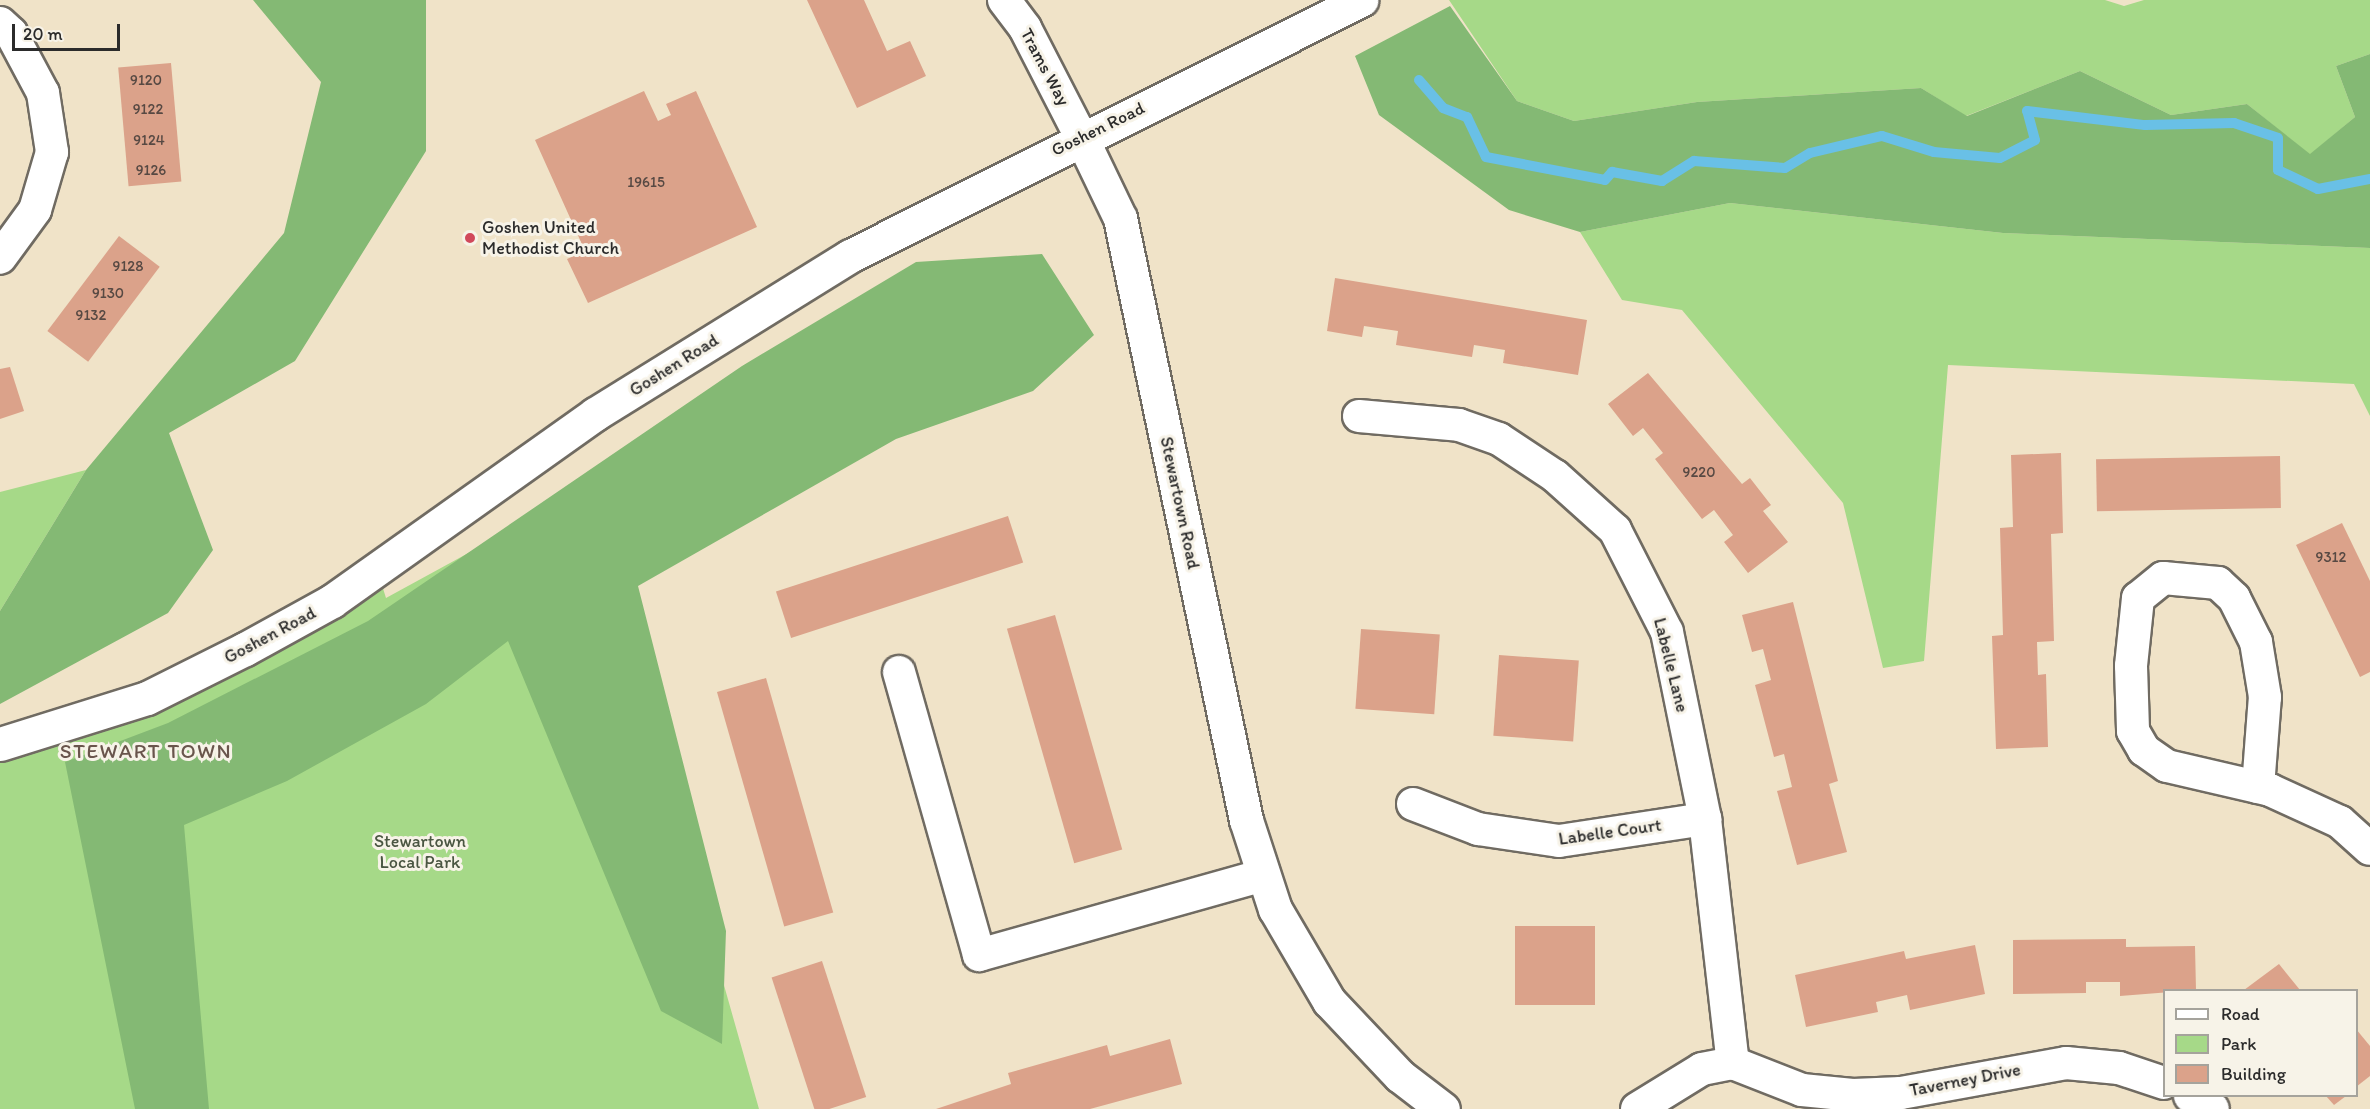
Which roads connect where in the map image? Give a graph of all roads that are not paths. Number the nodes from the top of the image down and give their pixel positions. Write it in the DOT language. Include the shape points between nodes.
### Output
graph roads {
  1 [pos="1004,0"];
  2 [pos="1361,0"];
  3 [pos="0,23"];
  4 [pos="1082,136"];
  5 [pos="0,258"];
  6 [pos="1359,416"];
  7 [pos="899,672"];
  8 [pos="0,744"];
  9 [pos="2258,787"];
  10 [pos="1413,804"];
  11 [pos="1705,819"];
  12 [pos="2370,849"];
  13 [pos="1264,875"];
  14 [pos="1733,1063"];
  15 [pos="2163,1083"];
  16 [pos="2193,1097"];
  17 [pos="1443,1109"];
  18 [pos="1637,1109"];
  19 [pos="2213,1109"];
  1 -- 4 [label="street, Trams Way" via="1025,28"];
  2 -- 4 [label="street, Goshen Road"];
  3 -- 5 [label="street" via="11,33 43,93 52,152 35,210"];
  4 -- 8 [label="street, Goshen Road" via="839,262 595,414 332,601 147,698"];
  4 -- 13 [label="street, Stewartown Road" via="1120,218 1246,820"];
  6 -- 11 [label="street, Labelle Lane" via="1459,425 1499,438 1555,476 1615,530 1667,632"];
  7 -- 13 [label="street" via="979,956"];
  9 -- 9 [label="street" via="2167,766 2144,750 2133,731 2131,666 2138,598 2163,578 2218,583 2234,598 2256,642 2265,697"];
  9 -- 12 [label="street" via="2340,822"];
  10 -- 11 [label="street, Labelle Court" via="1478,829 1559,842"];
  11 -- 14 [label="street, Labelle Lane"];
  13 -- 17 [label="street, Stewartown Road" via="1275,909 1329,1001 1400,1076"];
  14 -- 15 [label="street, Taverney Drive" via="1802,1090 1853,1095 1901,1093 2066,1063 2119,1068"];
  14 -- 18 [label="street" via="1702,1069"];
  16 -- 19 [label="street"];
}
